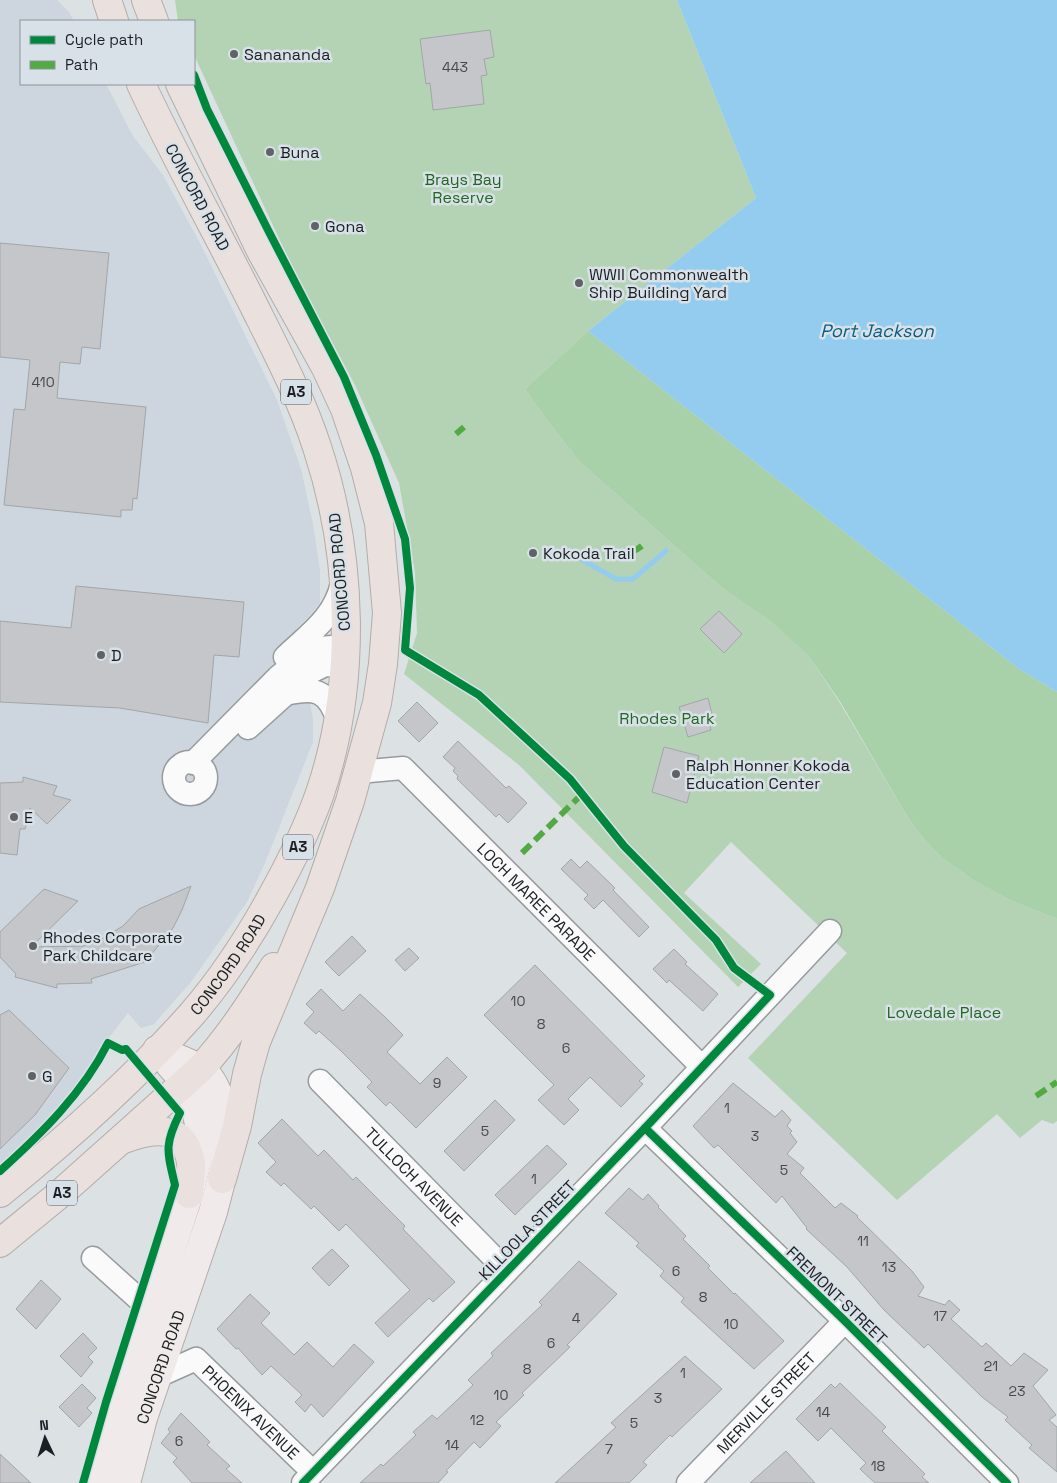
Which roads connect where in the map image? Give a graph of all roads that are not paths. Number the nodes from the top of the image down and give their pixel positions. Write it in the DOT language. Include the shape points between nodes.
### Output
graph roads {
  1 [pos="107,0"];
  2 [pos="146,0"];
  3 [pos="114,20"];
  4 [pos="154,20"];
  5 [pos="141,85"];
  6 [pos="180,85"];
  7 [pos="343,577"];
  8 [pos="345,656"];
  9 [pos="383,664"];
  10 [pos="285,694"];
  11 [pos="238,719"];
  12 [pos="338,720"];
  13 [pos="358,772"];
  14 [pos="314,902"];
  15 [pos="830,931"];
  16 [pos="157,1050"];
  17 [pos="702,1067"];
  18 [pos="193,1076"];
  19 [pos="320,1081"];
  20 [pos="645,1128"];
  21 [pos="122,1140"];
  22 [pos="222,1179"];
  23 [pos="0,1193"];
  24 [pos="189,1194"];
  25 [pos="0,1243"];
  26 [pos="93,1258"];
  27 [pos="507,1271"];
  28 [pos="152,1311"];
  29 [pos="845,1320"];
  30 [pos="173,1330"];
  31 [pos="158,1376"];
  32 [pos="308,1478"];
  33 [pos="100,1483"];
  34 [pos="126,1483"];
  35 [pos="688,1483"];
  36 [pos="1008,1483"];
  1 -- 3 [label="highway"];
  2 -- 4 [label="highway"];
  5 -- 7 [label="highway, CONCORD ROAD / A3" via="299,398 332,499"];
  6 -- 9 [label="highway, CONCORD ROAD / A3" via="261,251 333,382 356,440 379,523 387,613"];
  7 -- 8 [label="highway, CONCORD ROAD / A3"];
  7 -- 11 [label="street" via="333,608 265,676"];
  8 -- 9 [label="highway"];
  8 -- 10 [label="street" via="318,667"];
  8 -- 11 [label="street" via="319,648 278,677"];
  8 -- 12 [label="highway, CONCORD ROAD / A3"];
  9 -- 13 [label="highway, CONCORD ROAD / A3" via="377,702"];
  10 -- 11 [label="street" via="198,766"];
  10 -- 12 [label="street" via="305,691 320,694 329,700"];
  12 -- 16 [label="highway, CONCORD ROAD / A3" via="331,756 312,815 263,913 194,1012"];
  13 -- 14 [label="highway, CONCORD ROAD / A3"];
  13 -- 17 [label="street, LOCH MAREE PARADE" via="403,768"];
  14 -- 18 [label="highway, A3" via="243,1016"];
  14 -- 22 [label="highway" via="256,1042"];
  15 -- 17 [label="street, KILLOOLA STREET"];
  16 -- 18 [label="main road, CONCORD ROAD"];
  16 -- 23 [label="highway, A3" via="81,1123"];
  17 -- 20 [label="street, KILLOOLA STREET"];
  18 -- 21 [label="highway, A3"];
  18 -- 22 [label="main road, CONCORD ROAD" via="212,1082 221,1106 226,1152"];
  18 -- 24 [label="main road, CONCORD ROAD" via="200,1149"];
  19 -- 27 [label="street, TULLOCH AVENUE"];
  20 -- 27 [label="street, KILLOOLA STREET"];
  20 -- 29 [label="street, FREMONT STREET"];
  21 -- 24 [label="highway" via="148,1131 176,1136 189,1156"];
  21 -- 25 [label="highway, A3"];
  22 -- 30 [label="main road, CONCORD ROAD"];
  24 -- 28 [label="main road, CONCORD ROAD"];
  26 -- 28 [label="street"];
  27 -- 32 [label="street, KILLOOLA STREET"];
  28 -- 30 [label="street"];
  28 -- 33 [label="main road, CONCORD ROAD" via="116,1420"];
  29 -- 35 [label="street, MERVILLE STREET"];
  29 -- 36 [label="street, FREMONT STREET"];
  30 -- 31 [label="main road, CONCORD ROAD"];
  31 -- 32 [label="street, PHOENIX AVENUE" via="196,1359"];
  31 -- 34 [label="main road, CONCORD ROAD"];
}
